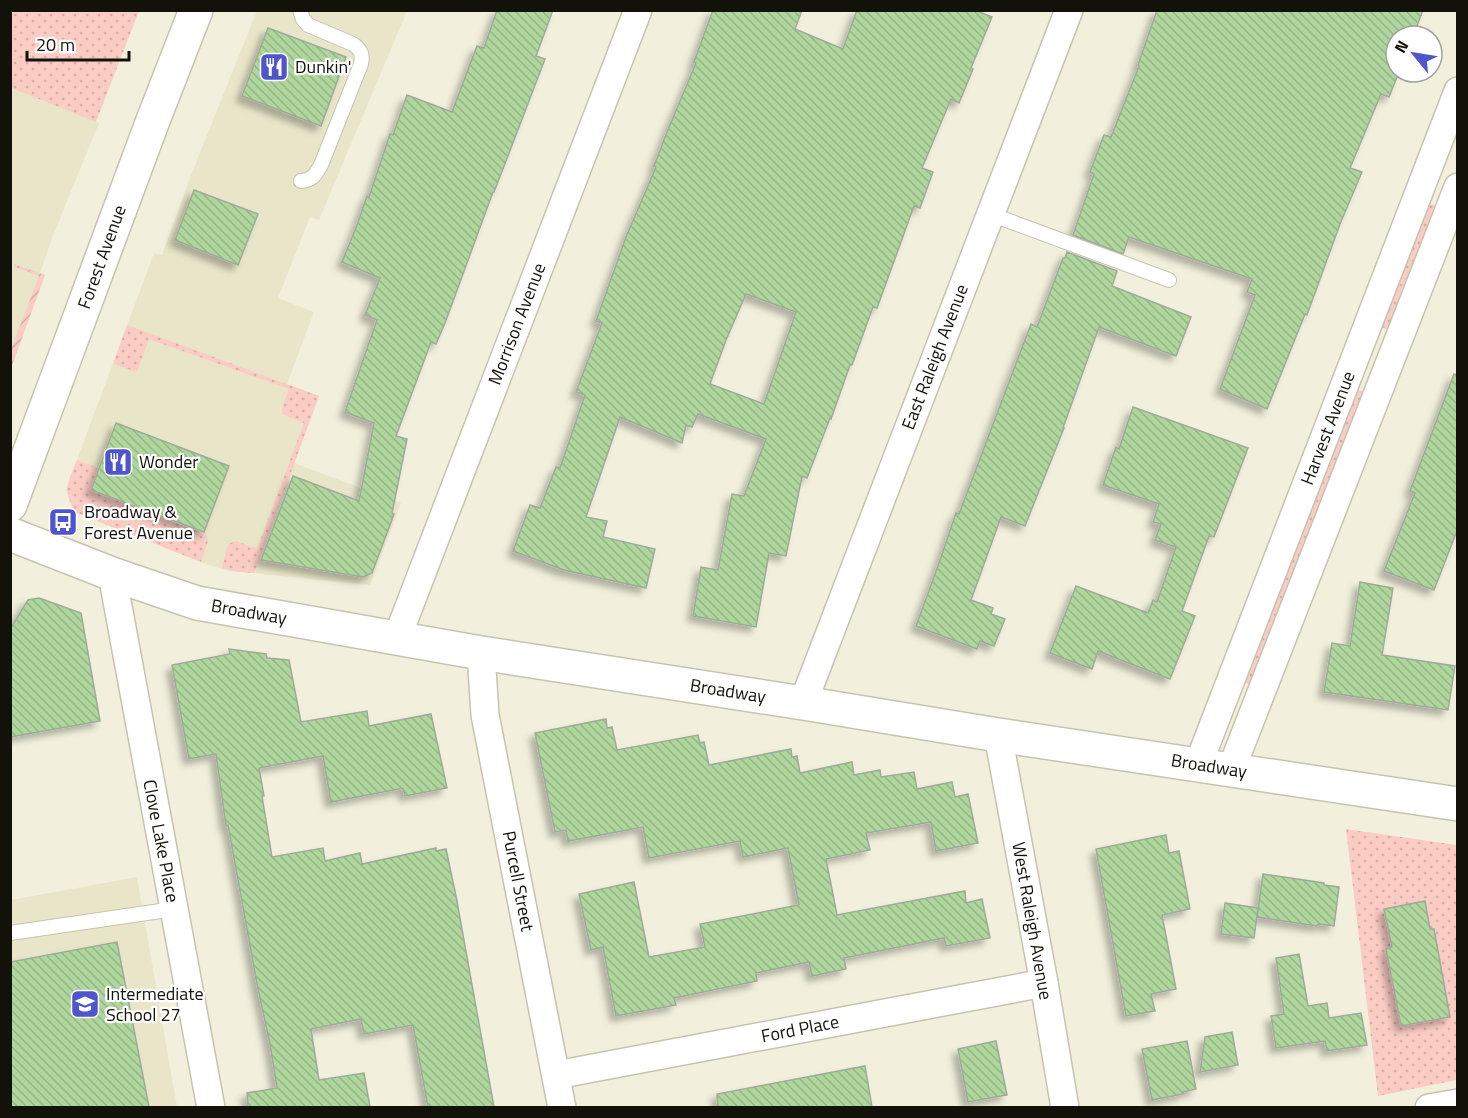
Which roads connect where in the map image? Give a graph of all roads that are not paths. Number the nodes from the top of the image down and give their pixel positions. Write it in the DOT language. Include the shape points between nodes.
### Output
graph roads {
  1 [pos="196,10"];
  2 [pos="300,10"];
  3 [pos="638,10"];
  4 [pos="1069,10"];
  5 [pos="1458,91"];
  6 [pos="1428,169"];
  7 [pos="1458,180"];
  8 [pos="301,181"];
  9 [pos="1458,187"];
  10 [pos="990,214"];
  11 [pos="1168,280"];
  12 [pos="1373,356"];
  13 [pos="10,505"];
  14 [pos="10,534"];
  15 [pos="112,574"];
  16 [pos="397,638"];
  17 [pos="481,653"];
  18 [pos="803,703"];
  19 [pos="998,735"];
  20 [pos="1198,765"];
  21 [pos="1231,770"];
  22 [pos="1458,804"];
  23 [pos="174,909"];
  24 [pos="10,933"];
  25 [pos="1044,983"];
  26 [pos="556,1075"];
  27 [pos="1458,1103"];
  28 [pos="211,1107"];
  29 [pos="562,1107"];
  30 [pos="1065,1107"];
  31 [pos="1428,1107"];
  1 -- 13 [label="street, Forest Avenue"];
  2 -- 8 [label="lane" via="308,25 352,44 362,55 321,165 309,180"];
  3 -- 16 [label="street, Morrison Avenue"];
  4 -- 10 [label="street, East Raleigh Avenue"];
  5 -- 6 [label="street, Harvest Avenue"];
  6 -- 7 [label="street"];
  6 -- 12 [label="street, Harvest Avenue"];
  9 -- 12 [label="street, Harvest Avenue"];
  10 -- 11 [label="lane"];
  10 -- 18 [label="street, East Raleigh Avenue"];
  12 -- 20 [label="street, Harvest Avenue"];
  12 -- 21 [label="street, Harvest Avenue"];
  14 -- 15 [label="street, Broadway"];
  15 -- 16 [label="street, Broadway" via="197,603"];
  15 -- 23 [label="street, Clove Lake Place"];
  16 -- 17 [label="street, Broadway"];
  17 -- 18 [label="street, Broadway"];
  17 -- 26 [label="street, Purcell Street" via="485,715"];
  18 -- 19 [label="street, Broadway"];
  19 -- 20 [label="street, Broadway"];
  19 -- 25 [label="street, West Raleigh Avenue"];
  20 -- 21 [label="street, Broadway"];
  21 -- 22 [label="street, Broadway"];
  23 -- 24 [label="lane"];
  23 -- 28 [label="street, Clove Lake Place"];
  25 -- 26 [label="street, Ford Place"];
  25 -- 30 [label="street, West Raleigh Avenue"];
  26 -- 29 [label="street, Purcell Street"];
  27 -- 31 [label="street"];
}
